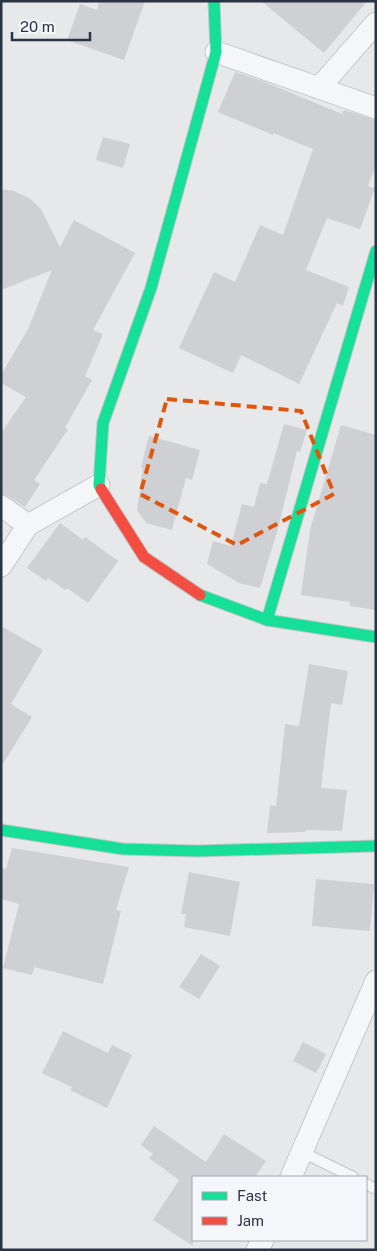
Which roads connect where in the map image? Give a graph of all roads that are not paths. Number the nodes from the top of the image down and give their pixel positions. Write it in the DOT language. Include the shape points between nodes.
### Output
graph roads {
  1 [pos="214,1"];
  2 [pos="376,23"];
  3 [pos="216,52"];
  4 [pos="319,88"];
  5 [pos="376,108"];
  6 [pos="376,251"];
  7 [pos="99,486"];
  8 [pos="1,506"];
  9 [pos="28,525"];
  10 [pos="1,566"];
  11 [pos="267,620"];
  12 [pos="376,637"];
  13 [pos="1,830"];
  14 [pos="376,846"];
  15 [pos="376,981"];
  16 [pos="302,1152"];
  17 [pos="291,1176"];
  18 [pos="351,1176"];
  1 -- 3 [label="street"];
  2 -- 4 [label="street"];
  3 -- 4 [label="street"];
  3 -- 7 [label="street" via="151,288 103,423"];
  4 -- 5 [label="street"];
  6 -- 11 [label="street"];
  7 -- 9 [label="street"];
  7 -- 11 [label="street" via="144,557 201,596"];
  8 -- 9 [label="street"];
  9 -- 10 [label="street"];
  11 -- 12 [label="street"];
  13 -- 14 [label="street" via="122,849 198,851"];
  15 -- 16 [label="street"];
  16 -- 17 [label="street"];
  16 -- 18 [label="lane"];
}
